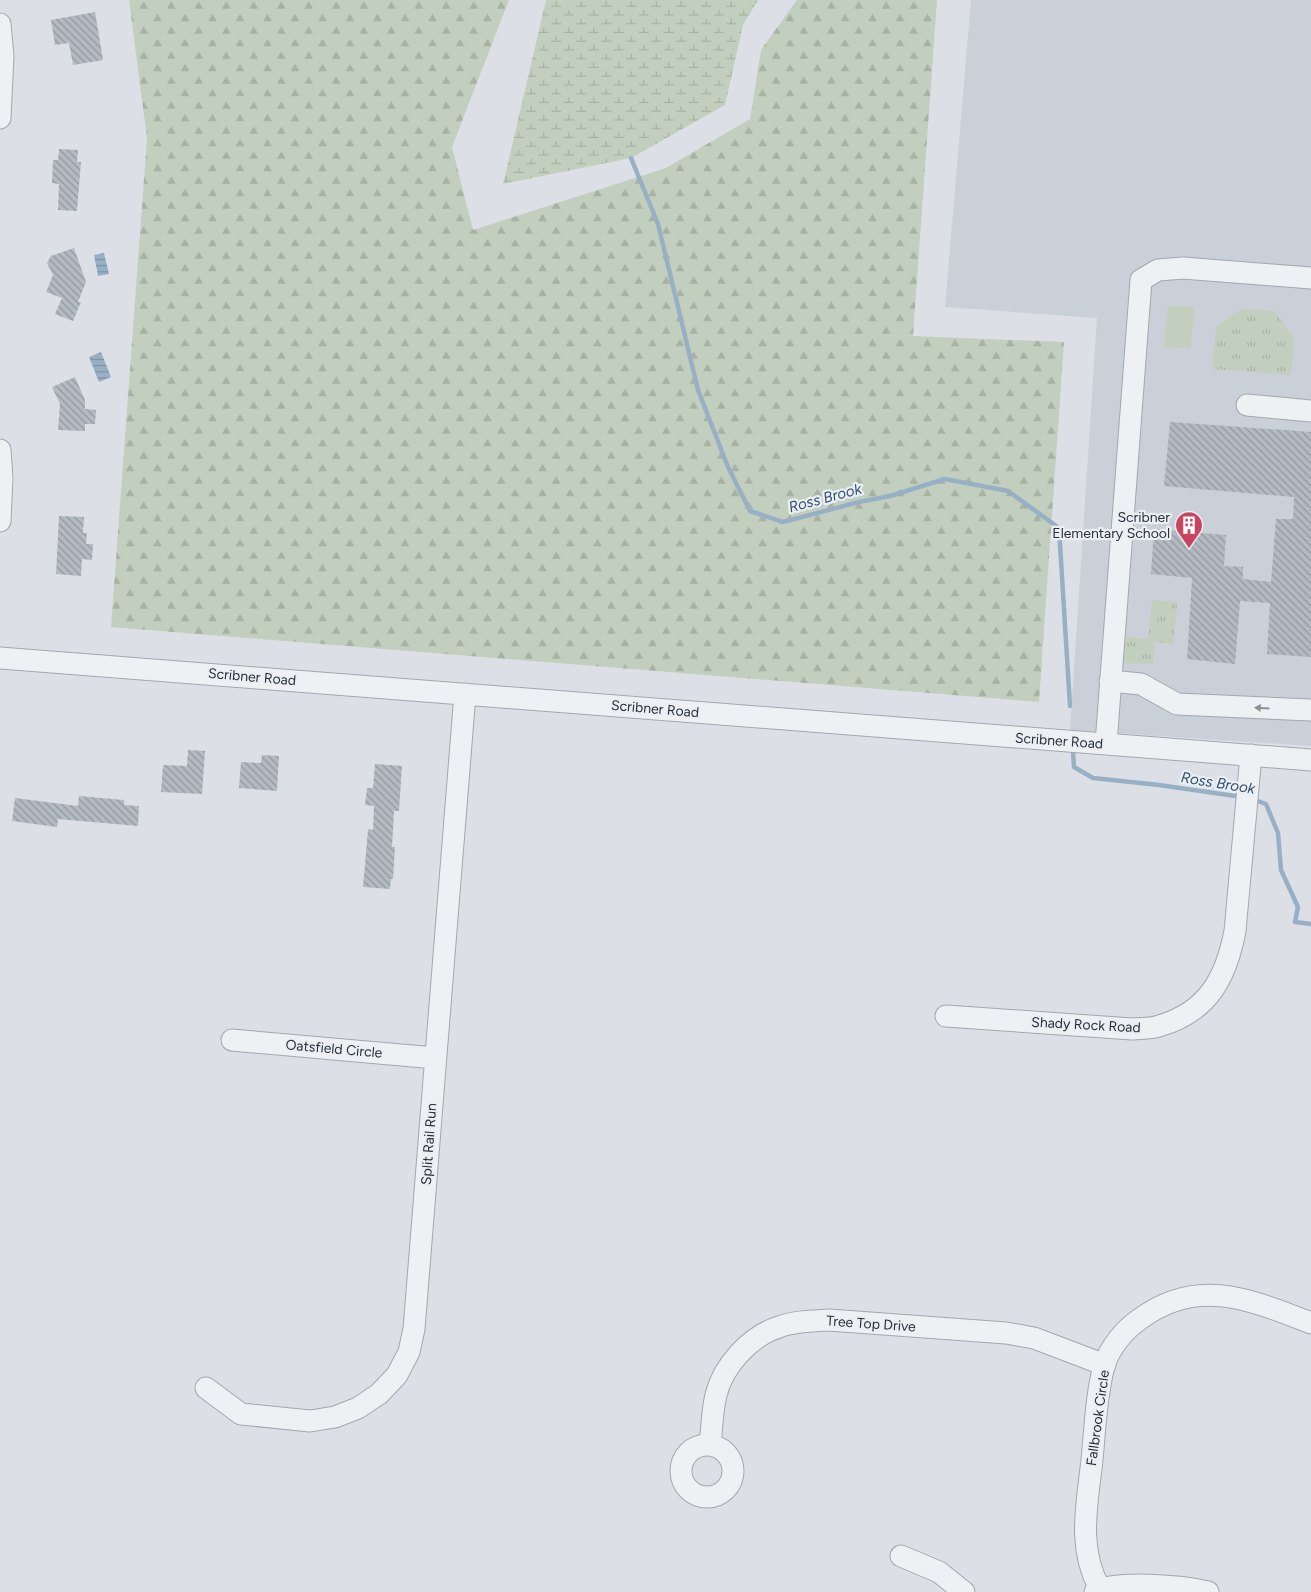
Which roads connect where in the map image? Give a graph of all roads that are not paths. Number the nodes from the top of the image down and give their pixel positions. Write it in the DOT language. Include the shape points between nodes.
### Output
graph roads {
  1 [pos="0,24"];
  2 [pos="0,118"];
  3 [pos="1311,278"];
  4 [pos="1247,405"];
  5 [pos="1311,411"];
  6 [pos="0,450"];
  7 [pos="0,521"];
  8 [pos="0,658"];
  9 [pos="1110,681"];
  10 [pos="465,694"];
  11 [pos="1311,710"];
  12 [pos="1106,744"];
  13 [pos="1251,755"];
  14 [pos="1311,760"];
  15 [pos="946,1016"];
  16 [pos="232,1040"];
  17 [pos="435,1058"];
  18 [pos="1311,1323"];
  19 [pos="1105,1365"];
  20 [pos="206,1388"];
  21 [pos="710,1445"];
  22 [pos="901,1556"];
  23 [pos="1097,1591"];
  24 [pos="964,1592"];
  25 [pos="1208,1592"];
  1 -- 2 [label="street" via="3,56"];
  3 -- 9 [label="street" via="1183,268 1158,270 1141,280"];
  4 -- 5 [label="street"];
  6 -- 7 [label="street"];
  8 -- 10 [label="street, Scribner Road"];
  11 -- 9 [label="street, one-way" via="1177,704 1141,684"];
  9 -- 12 [label="street"];
  10 -- 12 [label="street, Scribner Road"];
  10 -- 17 [label="street, Split Rail Run"];
  12 -- 13 [label="street, Scribner Road"];
  13 -- 14 [label="street, Scribner Road"];
  13 -- 15 [label="street, Shady Rock Road" via="1230,957 1217,984 1201,1003 1180,1018 1158,1027 1132,1029"];
  16 -- 17 [label="street, Oatsfield Circle"];
  17 -- 20 [label="street, Split Rail Run" via="414,1329 409,1352 398,1375 379,1394 358,1408 310,1422 241,1414"];
  18 -- 19 [label="street, Fallbrook Circle" via="1242,1298 1202,1294 1166,1303 1134,1323 1118,1340"];
  19 -- 21 [label="street, Tree Top Drive" via="1034,1338 1006,1333 806,1321 778,1327 736,1356 716,1395"];
  19 -- 23 [label="street, Fallbrook Circle" via="1085,1524 1086,1556"];
  22 -- 24 [label="street" via="939,1572"];
  23 -- 25 [label="street" via="1128,1586 1161,1586"];
}
